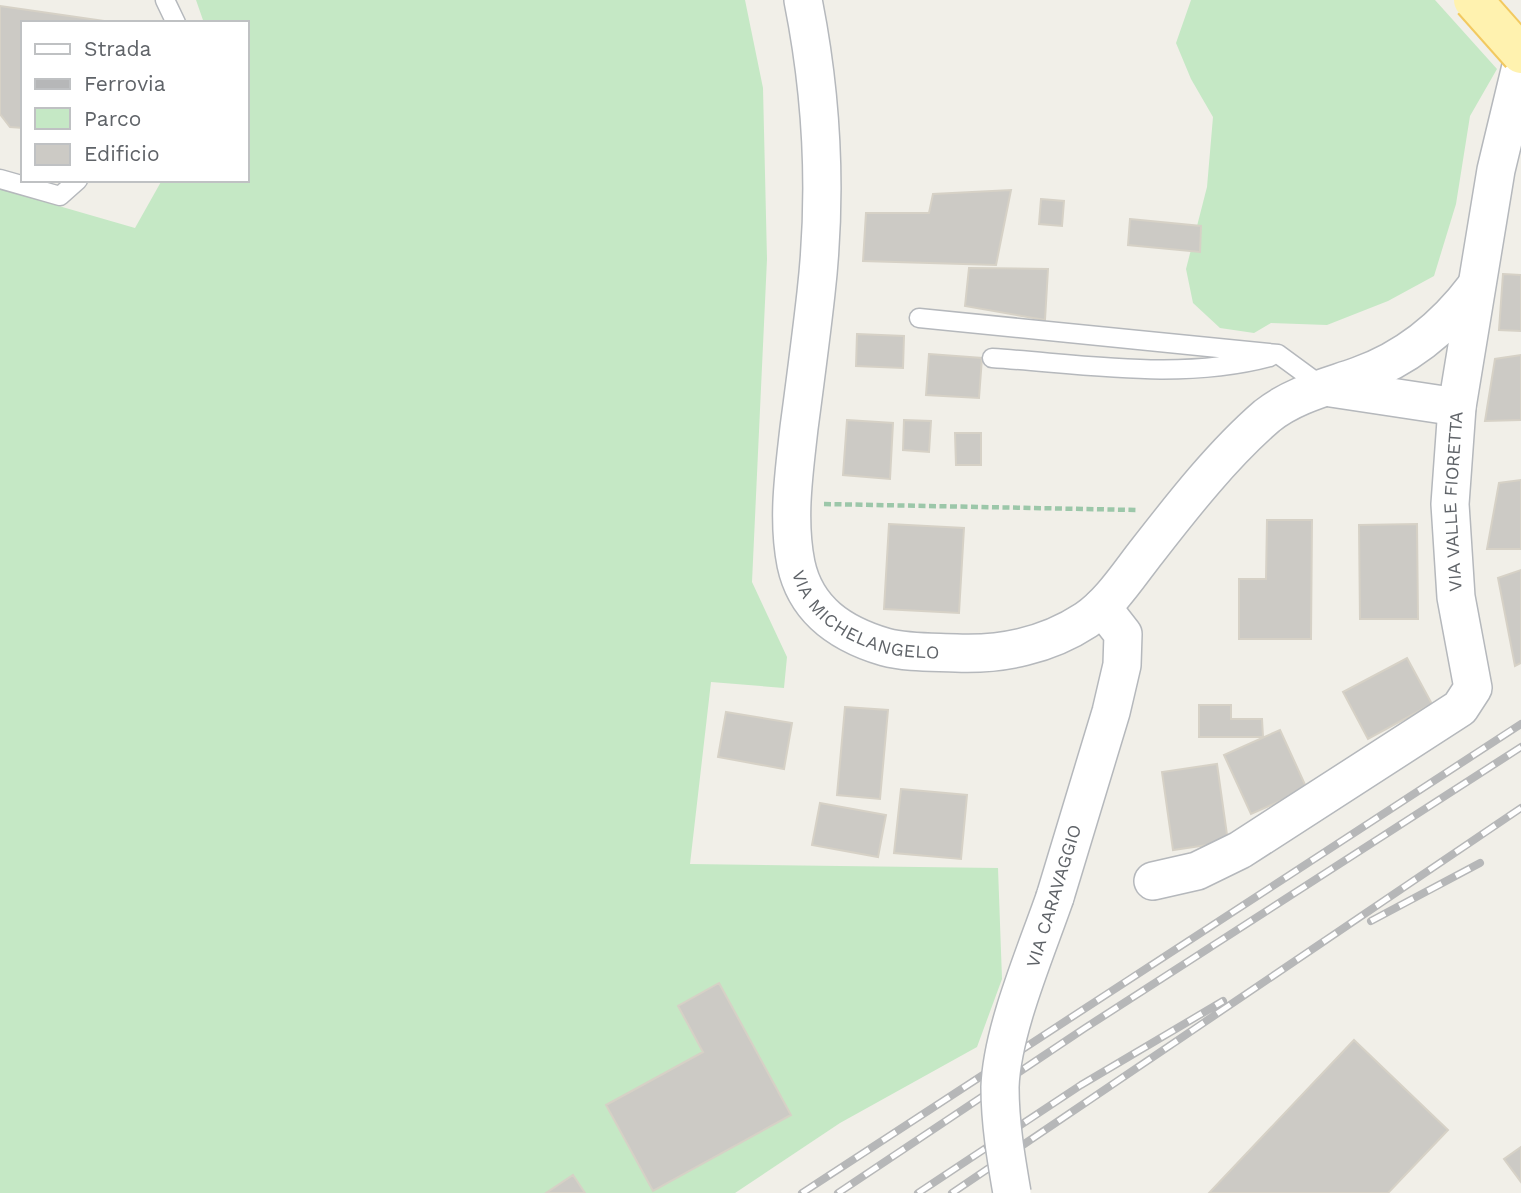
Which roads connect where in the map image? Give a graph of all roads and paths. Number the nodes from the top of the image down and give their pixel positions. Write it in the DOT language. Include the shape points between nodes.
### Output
graph roads {
  1 [pos="165,0"];
  2 [pos="803,0"];
  3 [pos="1472,0"];
  4 [pos="175,21"];
  5 [pos="1521,54"];
  6 [pos="1521,66"];
  7 [pos="0,179"];
  8 [pos="76,182"];
  9 [pos="1476,286"];
  10 [pos="919,318"];
  11 [pos="1278,354"];
  12 [pos="992,358"];
  13 [pos="1323,388"];
  14 [pos="1457,407"];
  15 [pos="792,503"];
  16 [pos="1179,510"];
  17 [pos="1102,607"];
  18 [pos="1153,881"];
  19 [pos="1012,1193"];
  1 -- 4 [label="lane"];
  2 -- 15 [label="street, VIA MICHELANGELO" via="814,54 822,161 817,287"];
  3 -- 5 [label="main road, bridge"];
  6 -- 9 [label="street, VIA VALLE FIORETTA" via="1496,170"];
  7 -- 8 [label="lane" via="60,196"];
  9 -- 13 [label="street, VIA MICHELANGELO" via="1428,337 1363,375"];
  9 -- 14 [label="street, VIA VALLE FIORETTA"];
  10 -- 11 [label="lane"];
  11 -- 12 [label="lane" via="1202,370"];
  11 -- 13 [label="lane"];
  13 -- 14 [label="street"];
  13 -- 16 [label="street, VIA MICHELANGELO" via="1269,414"];
  14 -- 18 [label="street, VIA VALLE FIORETTA" via="1450,504 1456,597 1472,688 1460,708 1240,850 1197,871"];
  15 -- 16 [label="path"];
  15 -- 17 [label="street, VIA MICHELANGELO" via="796,563 804,591 816,610 862,640 896,650 969,653 1013,649 1058,636"];
  16 -- 17 [label="street, VIA MICHELANGELO"];
  17 -- 19 [label="street, VIA CARAVAGGIO, bridge" via="1123,634 1122,665 1055,897 1009,1036 1000,1084 1001,1128"];
}
